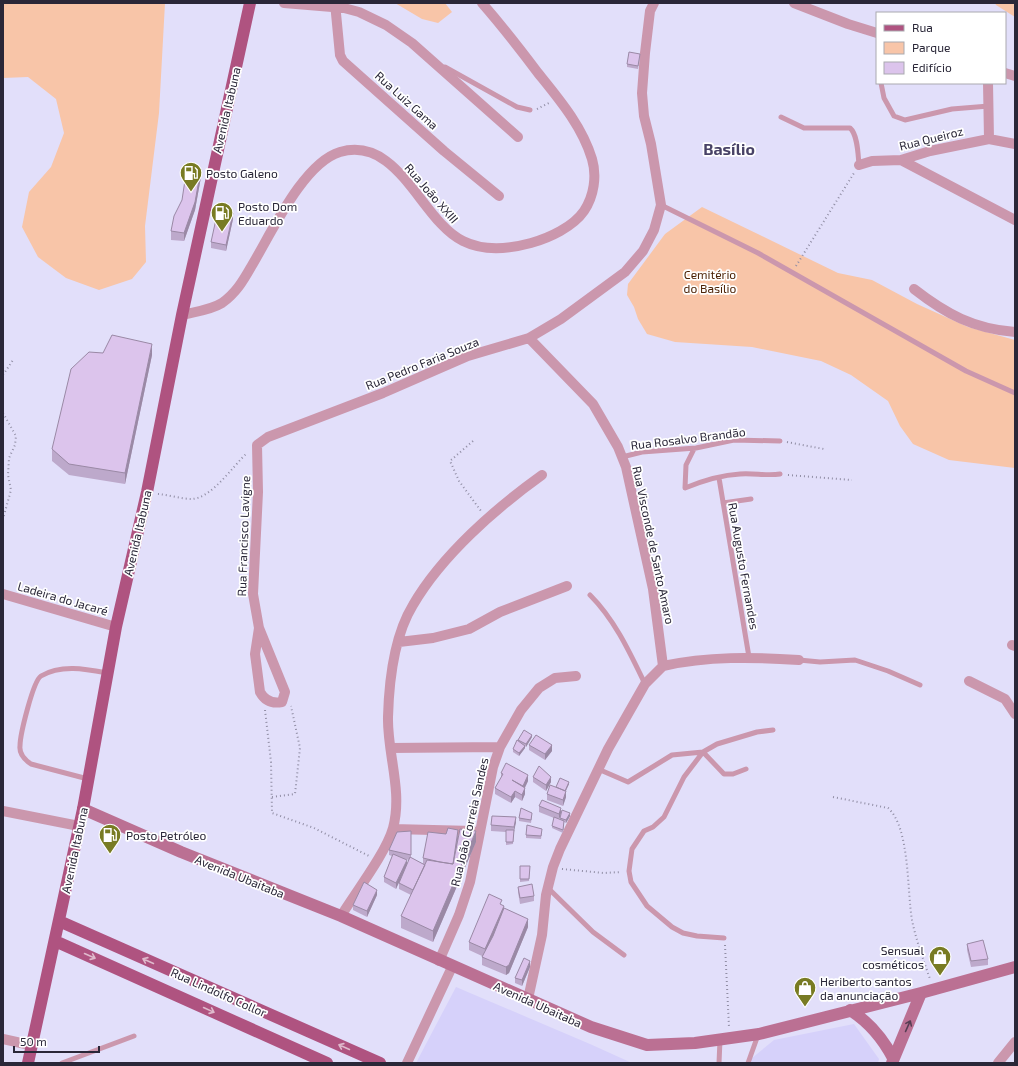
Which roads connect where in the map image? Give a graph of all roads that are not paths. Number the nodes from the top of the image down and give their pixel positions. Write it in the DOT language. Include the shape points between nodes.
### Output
graph roads {
  1 [pos="250,3"];
  2 [pos="284,3"];
  3 [pos="482,3"];
  4 [pos="663,3"];
  5 [pos="794,3"];
  6 [pos="335,4"];
  7 [pos="652,7"];
  8 [pos="876,34"];
  9 [pos="432,60"];
  10 [pos="881,84"];
  11 [pos="988,84"];
  12 [pos="988,106"];
  13 [pos="530,110"];
  14 [pos="782,116"];
  15 [pos="518,136"];
  16 [pos="989,139"];
  17 [pos="1015,144"];
  18 [pos="901,160"];
  19 [pos="860,165"];
  20 [pos="499,196"];
  21 [pos="661,205"];
  22 [pos="1015,220"];
  23 [pos="914,289"];
  24 [pos="182,315"];
  25 [pos="1015,332"];
  26 [pos="529,338"];
  27 [pos="1015,393"];
  28 [pos="780,441"];
  29 [pos="258,445"];
  30 [pos="694,449"];
  31 [pos="622,457"];
  32 [pos="542,474"];
  33 [pos="780,474"];
  34 [pos="719,478"];
  35 [pos="751,500"];
  36 [pos="723,503"];
  37 [pos="567,586"];
  38 [pos="3,594"];
  39 [pos="590,595"];
  40 [pos="116,626"];
  41 [pos="259,628"];
  42 [pos="399,642"];
  43 [pos="749,657"];
  44 [pos="799,660"];
  45 [pos="662,666"];
  46 [pos="108,673"];
  47 [pos="576,676"];
  48 [pos="969,681"];
  49 [pos="645,684"];
  50 [pos="920,685"];
  51 [pos="1015,714"];
  52 [pos="773,730"];
  53 [pos="500,747"];
  54 [pos="391,748"];
  55 [pos="703,752"];
  56 [pos="598,769"];
  57 [pos="746,769"];
  58 [pos="89,779"];
  59 [pos="83,809"];
  60 [pos="3,811"];
  61 [pos="79,826"];
  62 [pos="393,829"];
  63 [pos="481,831"];
  64 [pos="548,888"];
  65 [pos="340,916"];
  66 [pos="59,921"];
  67 [pos="724,938"];
  68 [pos="55,940"];
  69 [pos="624,955"];
  70 [pos="440,961"];
  71 [pos="452,967"];
  72 [pos="1015,967"];
  73 [pos="921,993"];
  74 [pos="528,999"];
  75 [pos="850,1010"];
  76 [pos="759,1034"];
  77 [pos="134,1036"];
  78 [pos="3,1039"];
  79 [pos="725,1039"];
  80 [pos="1015,1042"];
  81 [pos="30,1045"];
  82 [pos="893,1061"];
  83 [pos="28,1063"];
  84 [pos="62,1063"];
  85 [pos="326,1063"];
  86 [pos="380,1063"];
  87 [pos="407,1063"];
  88 [pos="719,1063"];
  89 [pos="748,1063"];
  90 [pos="998,1063"];
  1 -- 24 [label="main road, Avenida Itabuna"];
  2 -- 6 [label="street"];
  3 -- 24 [label="street, Rua João XXIII" via="569,112 592,159 595,182 583,212 569,225 540,240 509,249 494,249 464,242 440,225 406,180 382,158 366,152 346,150 329,157 313,169 289,202 237,291 221,304"];
  4 -- 7 [label="street"];
  5 -- 8 [label="street"];
  6 -- 9 [label="street" via="386,25 412,42"];
  6 -- 20 [label="street, Rua Luiz Gama" via="340,55 343,61"];
  7 -- 21 [label="street, Rua Pedro Faria Souza" via="642,93"];
  9 -- 13 [label="lane" via="501,99"];
  9 -- 15 [label="street"];
  10 -- 12 [label="lane" via="884,98 894,116 905,120 952,109"];
  11 -- 12 [label="street"];
  12 -- 16 [label="street"];
  14 -- 19 [label="lane" via="804,128 850,128 853,130"];
  16 -- 17 [label="street, Rua Queiroz"];
  16 -- 18 [label="street, Rua Queiroz" via="937,149"];
  18 -- 19 [label="street, Rua Queiroz" via="872,161"];
  18 -- 22 [label="street"];
  21 -- 26 [label="street, Rua Pedro Faria Souza" via="654,230 643,251 625,272 561,319"];
  21 -- 27 [label="lane" via="792,272 930,352"];
  23 -- 25 [label="street" via="944,310 971,323 993,330"];
  24 -- 40 [label="main road, Avenida Itabuna" via="147,492"];
  26 -- 29 [label="street, Rua Pedro Faria Souza" via="468,356 268,437"];
  26 -- 31 [label="street, Rua Visconde de Santo Amaro" via="592,404"];
  28 -- 30 [label="lane, Rua Rosalvo Brandão" via="734,440"];
  29 -- 41 [label="street, Rua Francisco Lavigne" via="253,594"];
  30 -- 31 [label="lane, Rua Rosalvo Brandão" via="642,452"];
  30 -- 34 [label="lane" via="686,466 685,488"];
  31 -- 45 [label="street, Rua Visconde de Santo Amaro" via="653,589"];
  32 -- 42 [label="street" via="518,492 439,569 413,605"];
  33 -- 34 [label="lane" via="739,474"];
  34 -- 36 [label="lane, Rua Augusto Fernandes"];
  35 -- 36 [label="lane"];
  36 -- 43 [label="lane, Rua Augusto Fernandes"];
  37 -- 42 [label="street" via="500,612 468,629 433,638"];
  38 -- 40 [label="street, Ladeira do Jacaré"];
  39 -- 49 [label="lane" via="608,615"];
  40 -- 46 [label="main road, Avenida Itabuna"];
  41 -- 41 [label="street, Rua Francisco Lavigne" via="256,654 260,692 263,697 276,703 282,702 285,692"];
  42 -- 54 [label="street" via="389,711"];
  43 -- 44 [label="street"];
  43 -- 45 [label="street" via="694,660"];
  44 -- 50 [label="lane" via="855,660"];
  45 -- 49 [label="street"];
  46 -- 58 [label="main road, Avenida Itabuna"];
  46 -- 58 [label="lane" via="62,669 50,671 39,677 33,687 20,747 25,760 30,764"];
  47 -- 53 [label="street, Rua João Correia Sandes" via="555,678 539,688 521,710"];
  48 -- 51 [label="street" via="1005,699"];
  49 -- 56 [label="street"];
  52 -- 55 [label="lane" via="717,744"];
  53 -- 54 [label="street"];
  53 -- 63 [label="street, Rua João Correia Sandes" via="493,767"];
  54 -- 62 [label="street" via="396,798"];
  55 -- 56 [label="lane" via="672,755 628,782"];
  55 -- 57 [label="lane" via="724,774"];
  55 -- 67 [label="lane" via="684,777 664,817 637,838 632,849 629,871 631,882 647,906 672,927 697,936"];
  56 -- 64 [label="street" via="569,828 553,867"];
  58 -- 59 [label="main road, Avenida Itabuna"];
  59 -- 61 [label="main road, Avenida Itabuna"];
  59 -- 65 [label="main road, Avenida Ubaitaba" via="181,852"];
  60 -- 61 [label="street"];
  61 -- 66 [label="main road, Avenida Itabuna"];
  62 -- 63 [label="street"];
  62 -- 65 [label="street"];
  63 -- 70 [label="street, Rua João Correia Sandes" via="470,882"];
  64 -- 69 [label="lane" via="593,932"];
  64 -- 74 [label="street" via="542,935"];
  65 -- 70 [label="main road, Avenida Ubaitaba"];
  66 -- 68 [label="main road, Avenida Itabuna"];
  86 -- 66 [label="main road, Rua Lindolfo Collor, one-way"];
  68 -- 81 [label="main road, Avenida Itabuna"];
  68 -- 85 [label="main road, Rua Lindolfo Collor, one-way"];
  70 -- 71 [label="main road, Avenida Ubaitaba"];
  71 -- 74 [label="main road, Avenida Ubaitaba"];
  71 -- 87 [label="street"];
  72 -- 73 [label="main road, Avenida Ubaitaba"];
  73 -- 75 [label="main road, Avenida Ubaitaba"];
  82 -- 73 [label="main road, one-way"];
  74 -- 79 [label="main road, Avenida Ubaitaba" via="591,1027 647,1045"];
  75 -- 76 [label="main road, Avenida Ubaitaba"];
  75 -- 82 [label="main road" via="883,1040"];
  76 -- 79 [label="main road, Avenida Ubaitaba"];
  76 -- 89 [label="lane"];
  77 -- 84 [label="lane"];
  78 -- 81 [label="street"];
  79 -- 88 [label="lane"];
  80 -- 90 [label="street"];
  81 -- 83 [label="main road, Avenida Itabuna"];
}
